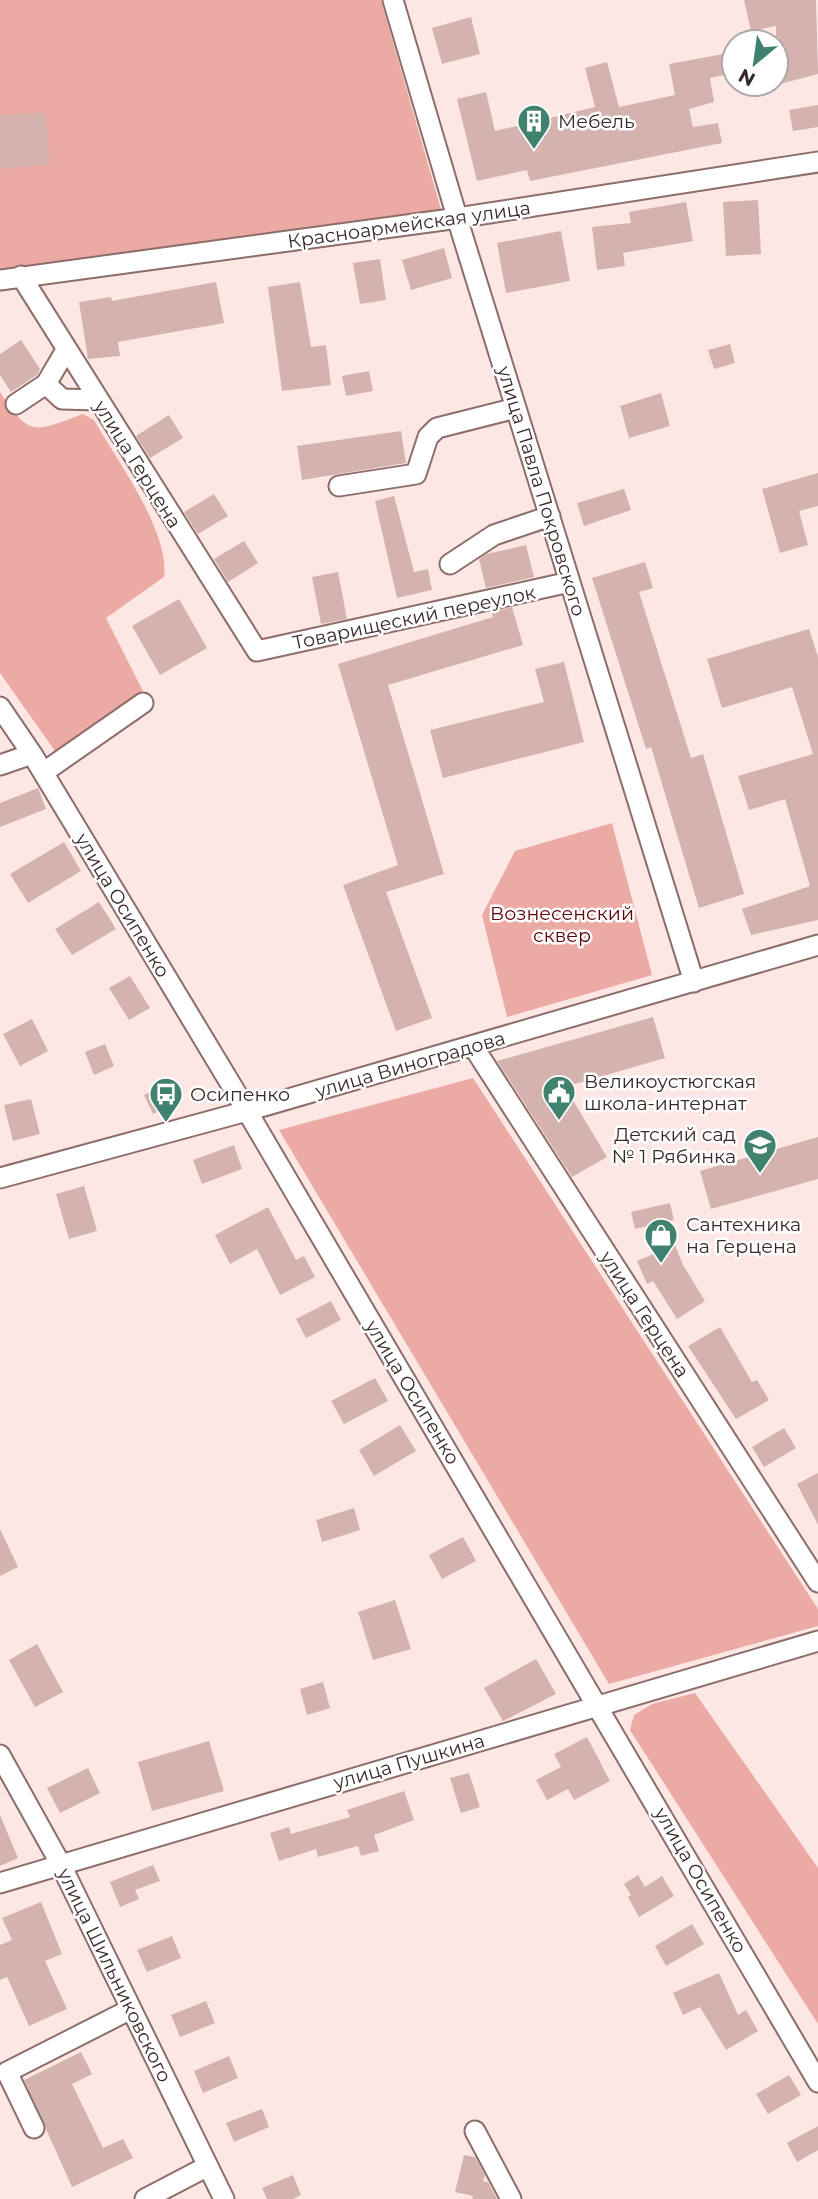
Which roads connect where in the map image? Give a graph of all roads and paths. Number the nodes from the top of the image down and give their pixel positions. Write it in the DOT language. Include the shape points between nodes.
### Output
graph roads {
  1 [pos="393,0"];
  2 [pos="818,162"];
  3 [pos="457,218"];
  4 [pos="21,276"];
  5 [pos="0,280"];
  6 [pos="66,350"];
  7 [pos="46,384"];
  8 [pos="97,401"];
  9 [pos="16,404"];
  10 [pos="516,408"];
  11 [pos="339,486"];
  12 [pos="550,516"];
  13 [pos="450,564"];
  14 [pos="570,582"];
  15 [pos="257,651"];
  16 [pos="143,703"];
  17 [pos="0,707"];
  18 [pos="32,754"];
  19 [pos="0,765"];
  20 [pos="44,772"];
  21 [pos="818,945"];
  22 [pos="694,982"];
  23 [pos="473,1046"];
  24 [pos="247,1111"];
  25 [pos="0,1178"];
  26 [pos="818,1582"];
  27 [pos="818,1641"];
  28 [pos="598,1705"];
  29 [pos="0,1755"];
  30 [pos="60,1863"];
  31 [pos="0,1883"];
  32 [pos="131,2009"];
  33 [pos="818,2082"];
  34 [pos="34,2128"];
  35 [pos="475,2132"];
  36 [pos="208,2166"];
  37 [pos="145,2199"];
  38 [pos="224,2199"];
  39 [pos="511,2199"];
  1 -- 3 [label="street, улица Павла Покровского"];
  2 -- 3 [label="street, Красноармейская улица"];
  3 -- 4 [label="street, Красноармейская улица"];
  3 -- 10 [label="street, улица Павла Покровского"];
  4 -- 5 [label="street, Красноармейская улица"];
  4 -- 6 [label="street, улица Герцена"];
  6 -- 7 [label="street"];
  6 -- 8 [label="street, улица Герцена"];
  7 -- 8 [label="street" via="62,399"];
  7 -- 9 [label="street"];
  8 -- 15 [label="street, улица Герцена"];
  10 -- 11 [label="street" via="438,428 428,437 416,474"];
  10 -- 12 [label="street, улица Павла Покровского"];
  12 -- 13 [label="street" via="494,535"];
  12 -- 14 [label="street, улица Павла Покровского"];
  14 -- 15 [label="street, Товарищеский переулок"];
  14 -- 22 [label="street, улица Павла Покровского"];
  16 -- 20 [label="street"];
  17 -- 18 [label="street, улица Осипенко"];
  18 -- 19 [label="street"];
  18 -- 20 [label="street, улица Осипенко"];
  20 -- 24 [label="street, улица Осипенко"];
  21 -- 22 [label="street, улица Виноградова"];
  22 -- 23 [label="street, улица Виноградова"];
  23 -- 24 [label="street, улица Виноградова"];
  23 -- 26 [label="street, улица Герцена"];
  24 -- 25 [label="street, улица Виноградова"];
  24 -- 28 [label="street, улица Осипенко"];
  27 -- 28 [label="street, улица Пушкина"];
  28 -- 30 [label="street, улица Пушкина"];
  28 -- 33 [label="street, улица Осипенко"];
  29 -- 30 [label="street, улица Шильниковского"];
  30 -- 31 [label="street, улица Пушкина"];
  30 -- 32 [label="street, улица Шильниковского"];
  32 -- 34 [label="street" via="7,2072"];
  32 -- 36 [label="street, улица Шильниковского"];
  35 -- 39 [label="street"];
  36 -- 37 [label="street"];
  36 -- 38 [label="street, улица Шильниковского"];
}
